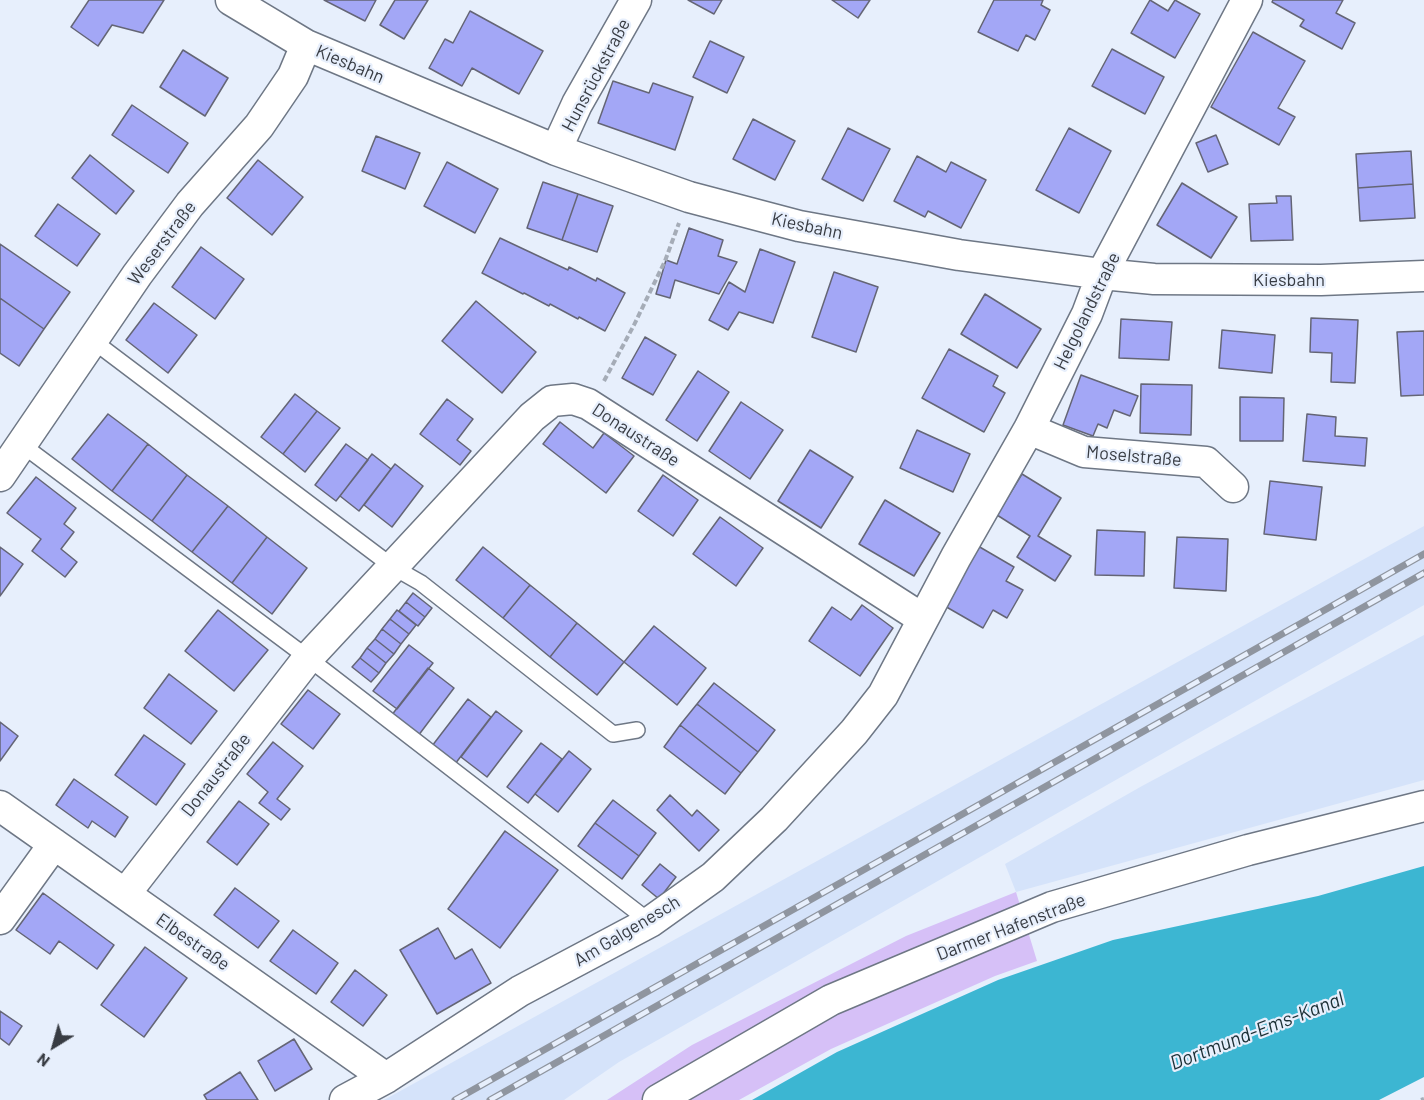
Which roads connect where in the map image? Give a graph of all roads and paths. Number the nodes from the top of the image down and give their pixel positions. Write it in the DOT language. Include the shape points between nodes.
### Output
graph roads {
  1 [pos="231,0"];
  2 [pos="636,0"];
  3 [pos="1247,0"];
  4 [pos="306,45"];
  5 [pos="556,150"];
  6 [pos="689,197"];
  7 [pos="1102,274"];
  8 [pos="1424,276"];
  9 [pos="92,340"];
  10 [pos="588,404"];
  11 [pos="1029,429"];
  12 [pos="21,444"];
  13 [pos="0,476"];
  14 [pos="1233,487"];
  15 [pos="393,567"];
  16 [pos="923,619"];
  17 [pos="308,658"];
  18 [pos="638,730"];
  19 [pos="0,806"];
  20 [pos="1424,807"];
  21 [pos="54,844"];
  22 [pos="125,894"];
  23 [pos="0,920"];
  24 [pos="650,922"];
  25 [pos="387,1078"];
  26 [pos="345,1100"];
  27 [pos="658,1100"];
  1 -- 4 [label="street, Kiesbahn"];
  2 -- 5 [label="street, Hunsrückstraße"];
  3 -- 7 [label="street, Helgolandstraße"];
  4 -- 5 [label="street, Kiesbahn"];
  4 -- 9 [label="street, Weserstraße" via="293,76 259,126 190,204"];
  5 -- 6 [label="street, Kiesbahn"];
  6 -- 7 [label="street, Kiesbahn" via="799,226 959,255"];
  6 -- 10 [label="path" via="665,261 634,326"];
  7 -- 8 [label="street, Kiesbahn" via="1154,279"];
  7 -- 11 [label="street, Helgolandstraße" via="1087,314"];
  9 -- 12 [label="street, Weserstraße"];
  9 -- 15 [label="lane"];
  10 -- 15 [label="street, Donaustraße" via="573,399 552,401 532,417"];
  10 -- 16 [label="street, Donaustraße"];
  11 -- 14 [label="street, Moselstraße" via="1084,452 1206,462"];
  11 -- 16 [label="street, Helgolandstraße"];
  12 -- 13 [label="street, Weserstraße"];
  12 -- 17 [label="lane"];
  15 -- 17 [label="street, Donaustraße"];
  15 -- 18 [label="lane" via="421,583 613,734"];
  16 -- 24 [label="street, Am Galgenesch" via="883,695 854,732 774,819 713,877"];
  17 -- 22 [label="street, Donaustraße"];
  17 -- 24 [label="lane"];
  19 -- 21 [label="street, Elbestraße"];
  20 -- 27 [label="street, Darmer Hafenstraße" via="1248,850 1052,907 831,1000"];
  21 -- 22 [label="street, Elbestraße"];
  21 -- 23 [label="street"];
  22 -- 25 [label="street, Elbestraße"];
  24 -- 25 [label="street, Am Galgenesch" via="520,991"];
  25 -- 26 [label="street, Am Galgenesch"];
}
